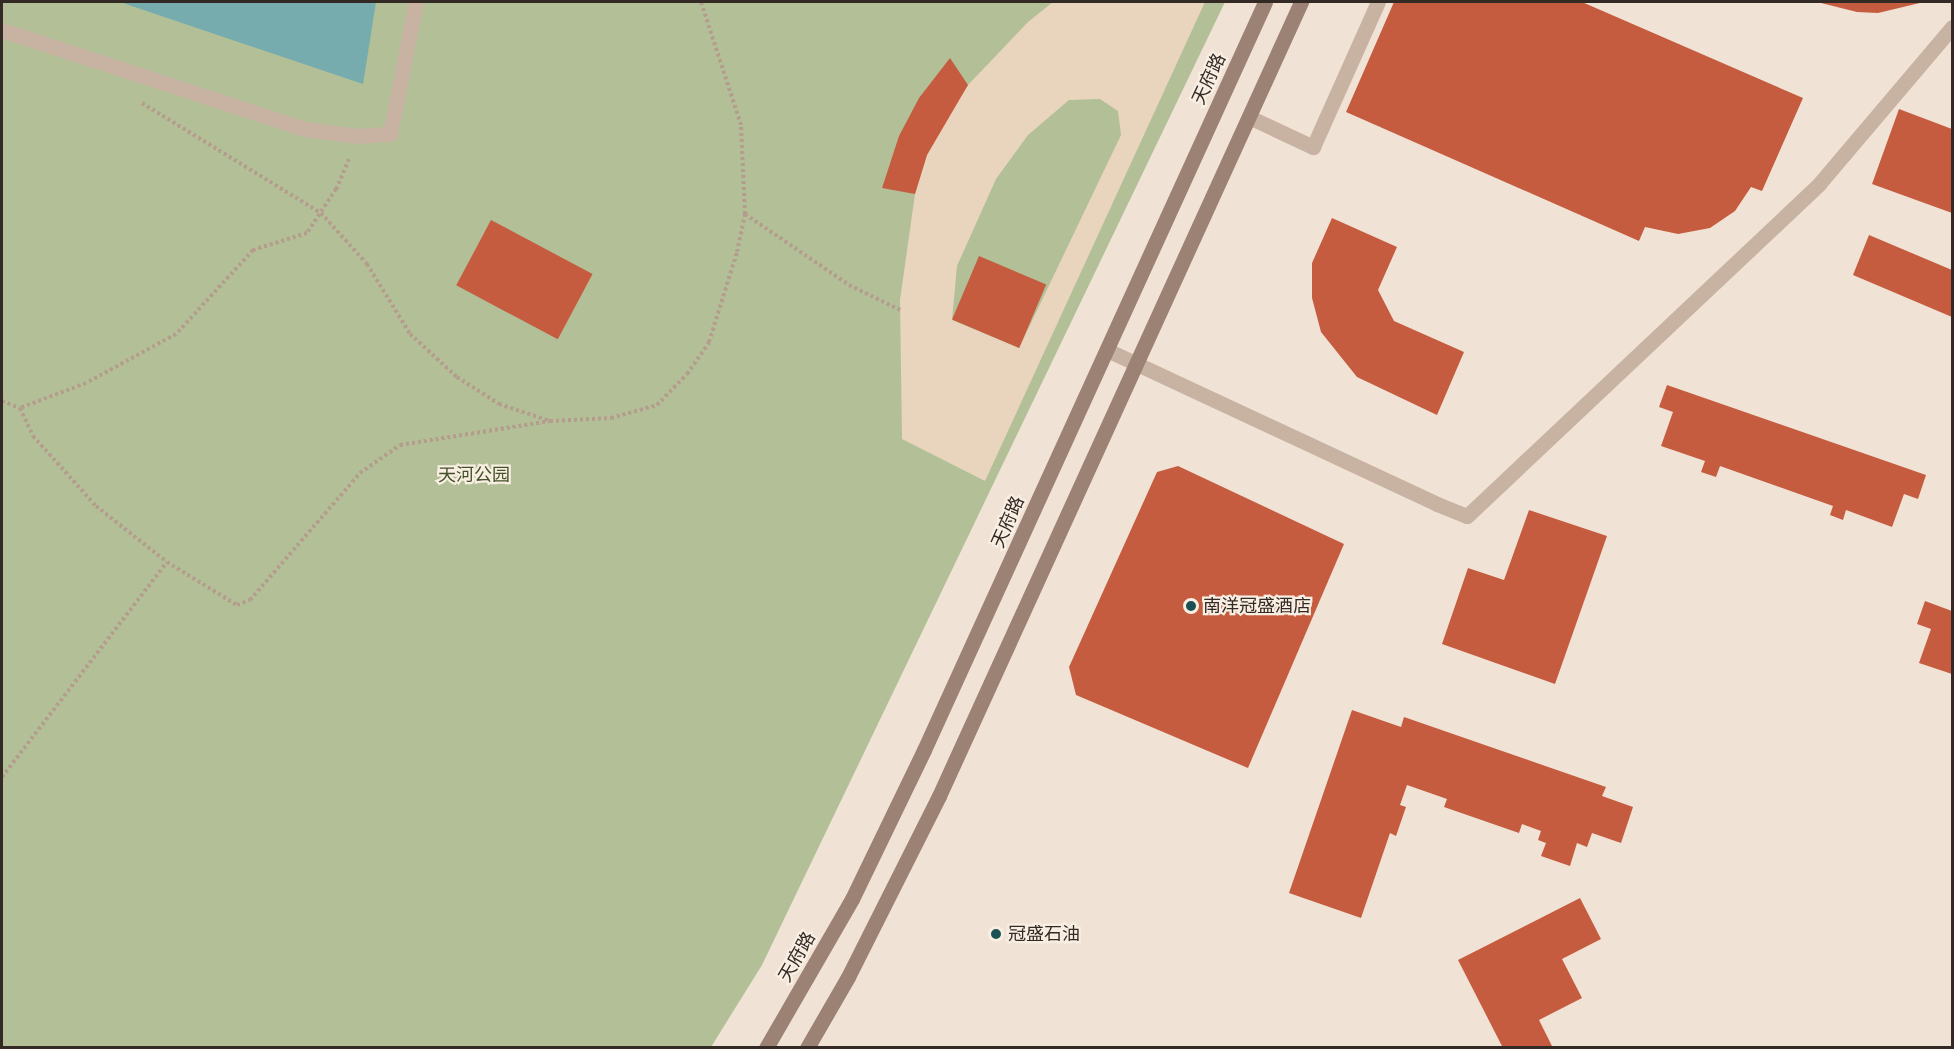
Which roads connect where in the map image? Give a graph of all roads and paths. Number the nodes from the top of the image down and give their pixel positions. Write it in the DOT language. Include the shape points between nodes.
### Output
graph roads {
  1 [pos="416,2"];
  2 [pos="701,2"];
  3 [pos="1265,2"];
  4 [pos="1301,2"];
  5 [pos="1378,2"];
  6 [pos="1953,27"];
  7 [pos="2,30"];
  8 [pos="136,100"];
  9 [pos="1249,117"];
  10 [pos="359,136"];
  11 [pos="321,213"];
  12 [pos="745,214"];
  13 [pos="900,310"];
  14 [pos="1107,350"];
  15 [pos="1137,363"];
  16 [pos="2,401"];
  17 [pos="20,408"];
  18 [pos="550,421"];
  19 [pos="167,562"];
  20 [pos="2,777"];
  21 [pos="766,1047"];
  22 [pos="807,1047"];
  1 -- 10 [label="street" via="390,134"];
  2 -- 12 [label="path" via="741,125"];
  3 -- 14 [label="main road, 天府路"];
  4 -- 9 [label="main road"];
  5 -- 9 [label="street" via="1313,147"];
  6 -- 15 [label="street" via="1819,184 1467,516"];
  7 -- 10 [label="street" via="304,129"];
  8 -- 11 [label="path"];
  9 -- 15 [label="main road"];
  10 -- 11 [label="path"];
  11 -- 17 [label="path" via="307,233 253,250 176,334 86,383"];
  11 -- 18 [label="path" via="367,264 410,334 450,370 499,404"];
  12 -- 13 [label="path" via="849,285"];
  12 -- 18 [label="path" via="710,342 687,374 657,405 612,418"];
  14 -- 15 [label="street"];
  14 -- 21 [label="main road, 天府路" via="885,831 820,957"];
  15 -- 22 [label="main road" via="939,796 848,977"];
  16 -- 17 [label="path"];
  17 -- 19 [label="path" via="33,436 96,506"];
  18 -- 19 [label="path" via="400,446 360,473 250,600 237,604 223,599"];
  19 -- 20 [label="path"];
}
